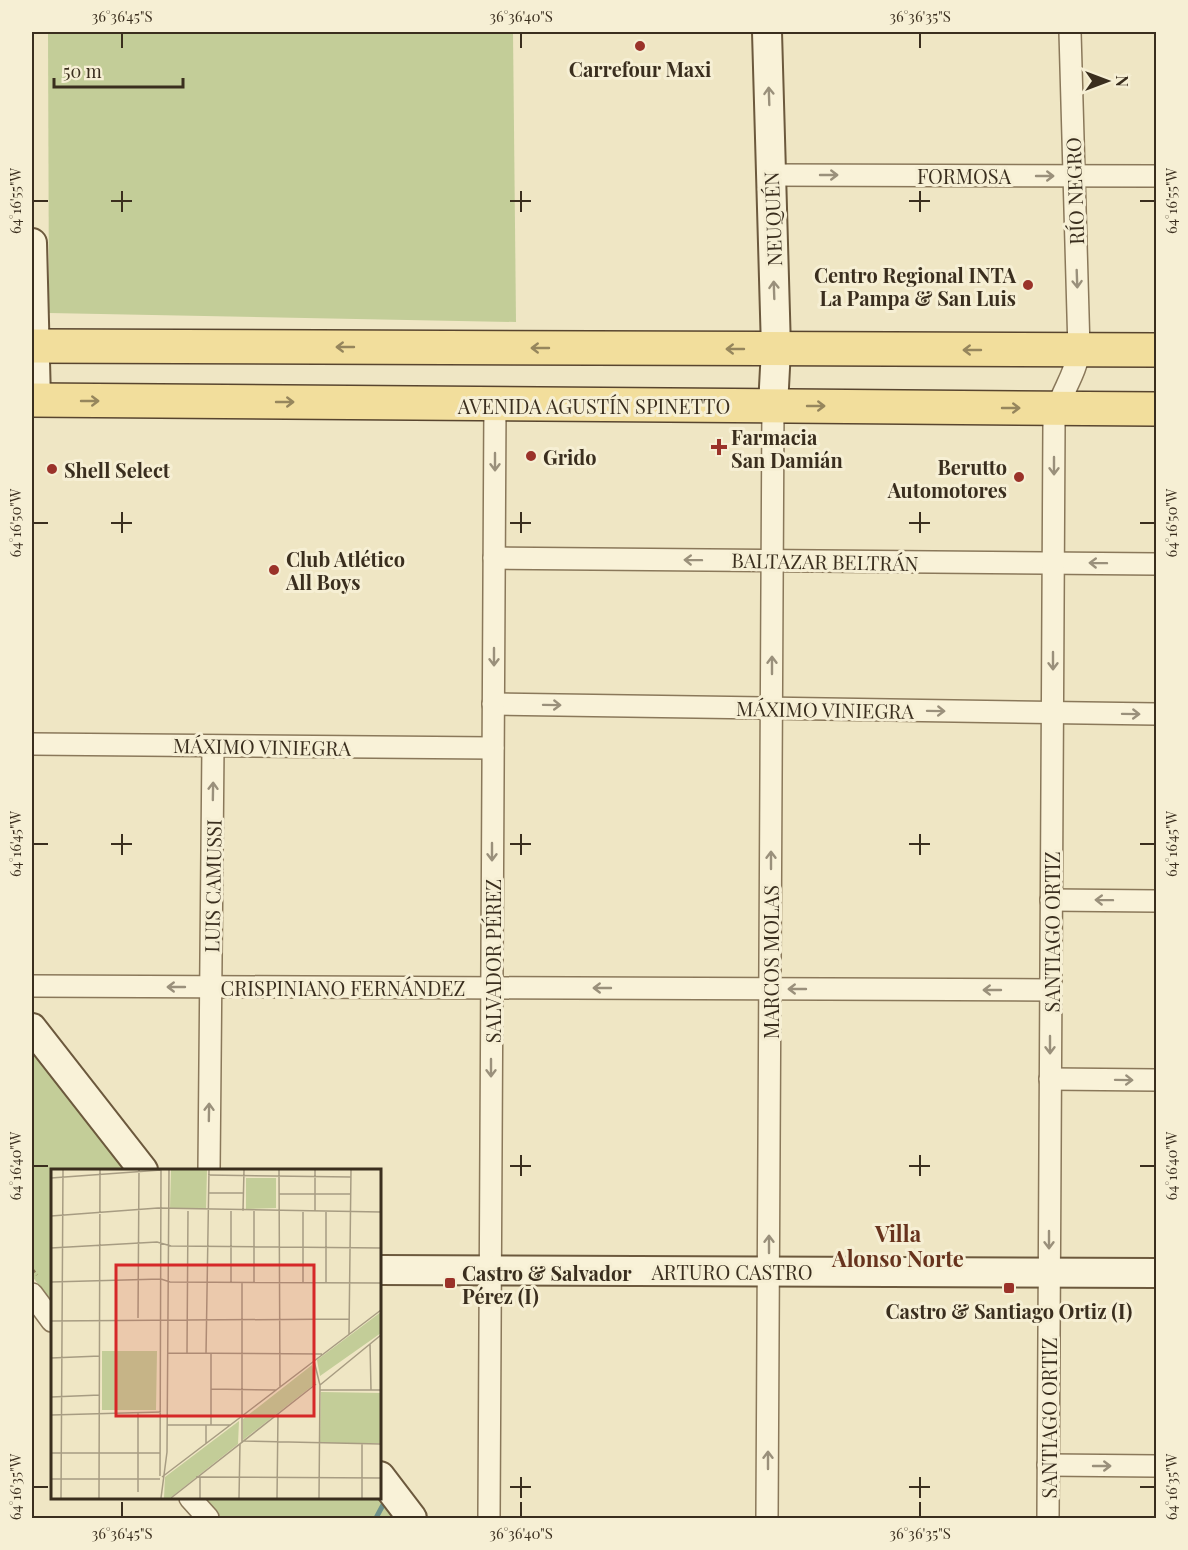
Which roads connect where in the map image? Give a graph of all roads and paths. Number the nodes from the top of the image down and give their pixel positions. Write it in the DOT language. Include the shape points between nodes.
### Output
graph roads {
  1 [pos="767,32"];
  2 [pos="1070,32"];
  3 [pos="771,175"];
  4 [pos="1074,176"];
  5 [pos="1156,176"];
  6 [pos="32,243"];
  7 [pos="33,346"];
  8 [pos="776,349"];
  9 [pos="1079,350"];
  10 [pos="1156,350"];
  11 [pos="34,400"];
  12 [pos="495,404"];
  13 [pos="773,406"];
  14 [pos="1057,408"];
  15 [pos="1156,409"];
  16 [pos="494,558"];
  17 [pos="772,561"];
  18 [pos="1053,563"];
  19 [pos="1156,564"];
  20 [pos="493,704"];
  21 [pos="772,708"];
  22 [pos="1052,712"];
  23 [pos="1156,714"];
  24 [pos="32,744"];
  25 [pos="213,746"];
  26 [pos="493,748"];
  27 [pos="1051,900"];
  28 [pos="1156,901"];
  29 [pos="32,986"];
  30 [pos="211,987"];
  31 [pos="492,988"];
  32 [pos="770,989"];
  33 [pos="1051,990"];
  34 [pos="32,1028"];
  35 [pos="1050,1079"];
  36 [pos="1156,1080"];
  37 [pos="142,1169"];
  38 [pos="209,1169"];
  39 [pos="381,1270"];
  40 [pos="490,1270"];
  41 [pos="769,1271"];
  42 [pos="1049,1272"];
  43 [pos="1156,1273"];
  44 [pos="32,1294"];
  45 [pos="51,1320"];
  46 [pos="1048,1465"];
  47 [pos="1156,1466"];
  48 [pos="381,1477"];
  49 [pos="194,1506"];
  50 [pos="208,1518"];
  51 [pos="412,1518"];
  52 [pos="489,1518"];
  53 [pos="767,1518"];
  54 [pos="1048,1518"];
  3 -- 1 [label="street, NEUQUÉN, one-way"];
  2 -- 4 [label="street, RÍO NEGRO"];
  3 -- 4 [label="street, FORMOSA, one-way"];
  8 -- 3 [label="street, NEUQUÉN, one-way"];
  4 -- 5 [label="street, FORMOSA"];
  4 -- 9 [label="street, RÍO NEGRO, one-way"];
  6 -- 7 [label="street"];
  8 -- 7 [label="main road, one-way"];
  7 -- 11 [label="street"];
  9 -- 8 [label="main road, one-way"];
  8 -- 13 [label="street, NEUQUÉN"];
  9 -- 10 [label="main road"];
  9 -- 14 [label="street, SANTIAGO ORTIZ" via="1073,377"];
  11 -- 12 [label="main road, AVENIDA AGUSTÍN SPINETTO, one-way"];
  12 -- 13 [label="main road, AVENIDA AGUSTÍN SPINETTO"];
  12 -- 16 [label="street, SALVADOR PÉREZ, one-way"];
  13 -- 14 [label="main road, AVENIDA AGUSTÍN SPINETTO, one-way"];
  13 -- 17 [label="street, MARCOS MOLAS"];
  14 -- 15 [label="main road, AVENIDA AGUSTÍN SPINETTO"];
  14 -- 18 [label="street, SANTIAGO ORTIZ, one-way"];
  17 -- 16 [label="street, BALTAZAR BELTRÁN, one-way"];
  16 -- 20 [label="street, SALVADOR PÉREZ, one-way"];
  17 -- 18 [label="street, BALTAZAR BELTRÁN"];
  21 -- 17 [label="street, MARCOS MOLAS, one-way"];
  19 -- 18 [label="street, BALTAZAR BELTRÁN, one-way"];
  18 -- 22 [label="street, SANTIAGO ORTIZ, one-way"];
  20 -- 21 [label="street, MÁXIMO VINIEGRA, one-way"];
  20 -- 26 [label="street, SALVADOR PÉREZ"];
  21 -- 22 [label="street, MÁXIMO VINIEGRA, one-way"];
  32 -- 21 [label="street, MARCOS MOLAS, one-way"];
  22 -- 23 [label="street, MÁXIMO VINIEGRA, one-way"];
  22 -- 27 [label="street, SANTIAGO ORTIZ"];
  24 -- 25 [label="street, MÁXIMO VINIEGRA"];
  25 -- 26 [label="street, MÁXIMO VINIEGRA"];
  30 -- 25 [label="street, LUIS CAMUSSI, one-way"];
  26 -- 31 [label="street, SALVADOR PÉREZ, one-way"];
  28 -- 27 [label="street, one-way"];
  27 -- 33 [label="street, SANTIAGO ORTIZ"];
  30 -- 29 [label="street, CRISPINIANO FERNÁNDEZ, one-way"];
  30 -- 31 [label="street, CRISPINIANO FERNÁNDEZ"];
  38 -- 30 [label="street, LUIS CAMUSSI, one-way"];
  32 -- 31 [label="street, CRISPINIANO FERNÁNDEZ, one-way"];
  31 -- 40 [label="street, SALVADOR PÉREZ, one-way"];
  33 -- 32 [label="street, CRISPINIANO FERNÁNDEZ, one-way"];
  41 -- 32 [label="street, MARCOS MOLAS, one-way"];
  33 -- 35 [label="street, SANTIAGO ORTIZ, one-way"];
  34 -- 37 [label="street"];
  35 -- 36 [label="street, one-way"];
  35 -- 42 [label="street, SANTIAGO ORTIZ, one-way"];
  39 -- 40 [label="street, ARTURO CASTRO"];
  40 -- 41 [label="street, ARTURO CASTRO"];
  40 -- 52 [label="street, SALVADOR PÉREZ"];
  41 -- 42 [label="street, ARTURO CASTRO"];
  53 -- 41 [label="street, MARCOS MOLAS, one-way"];
  42 -- 43 [label="street, ARTURO CASTRO"];
  42 -- 46 [label="street, SANTIAGO ORTIZ"];
  44 -- 45 [label="street"];
  46 -- 47 [label="street, one-way"];
  46 -- 54 [label="street, SANTIAGO ORTIZ"];
  48 -- 51 [label="street"];
  49 -- 50 [label="street"];
}
